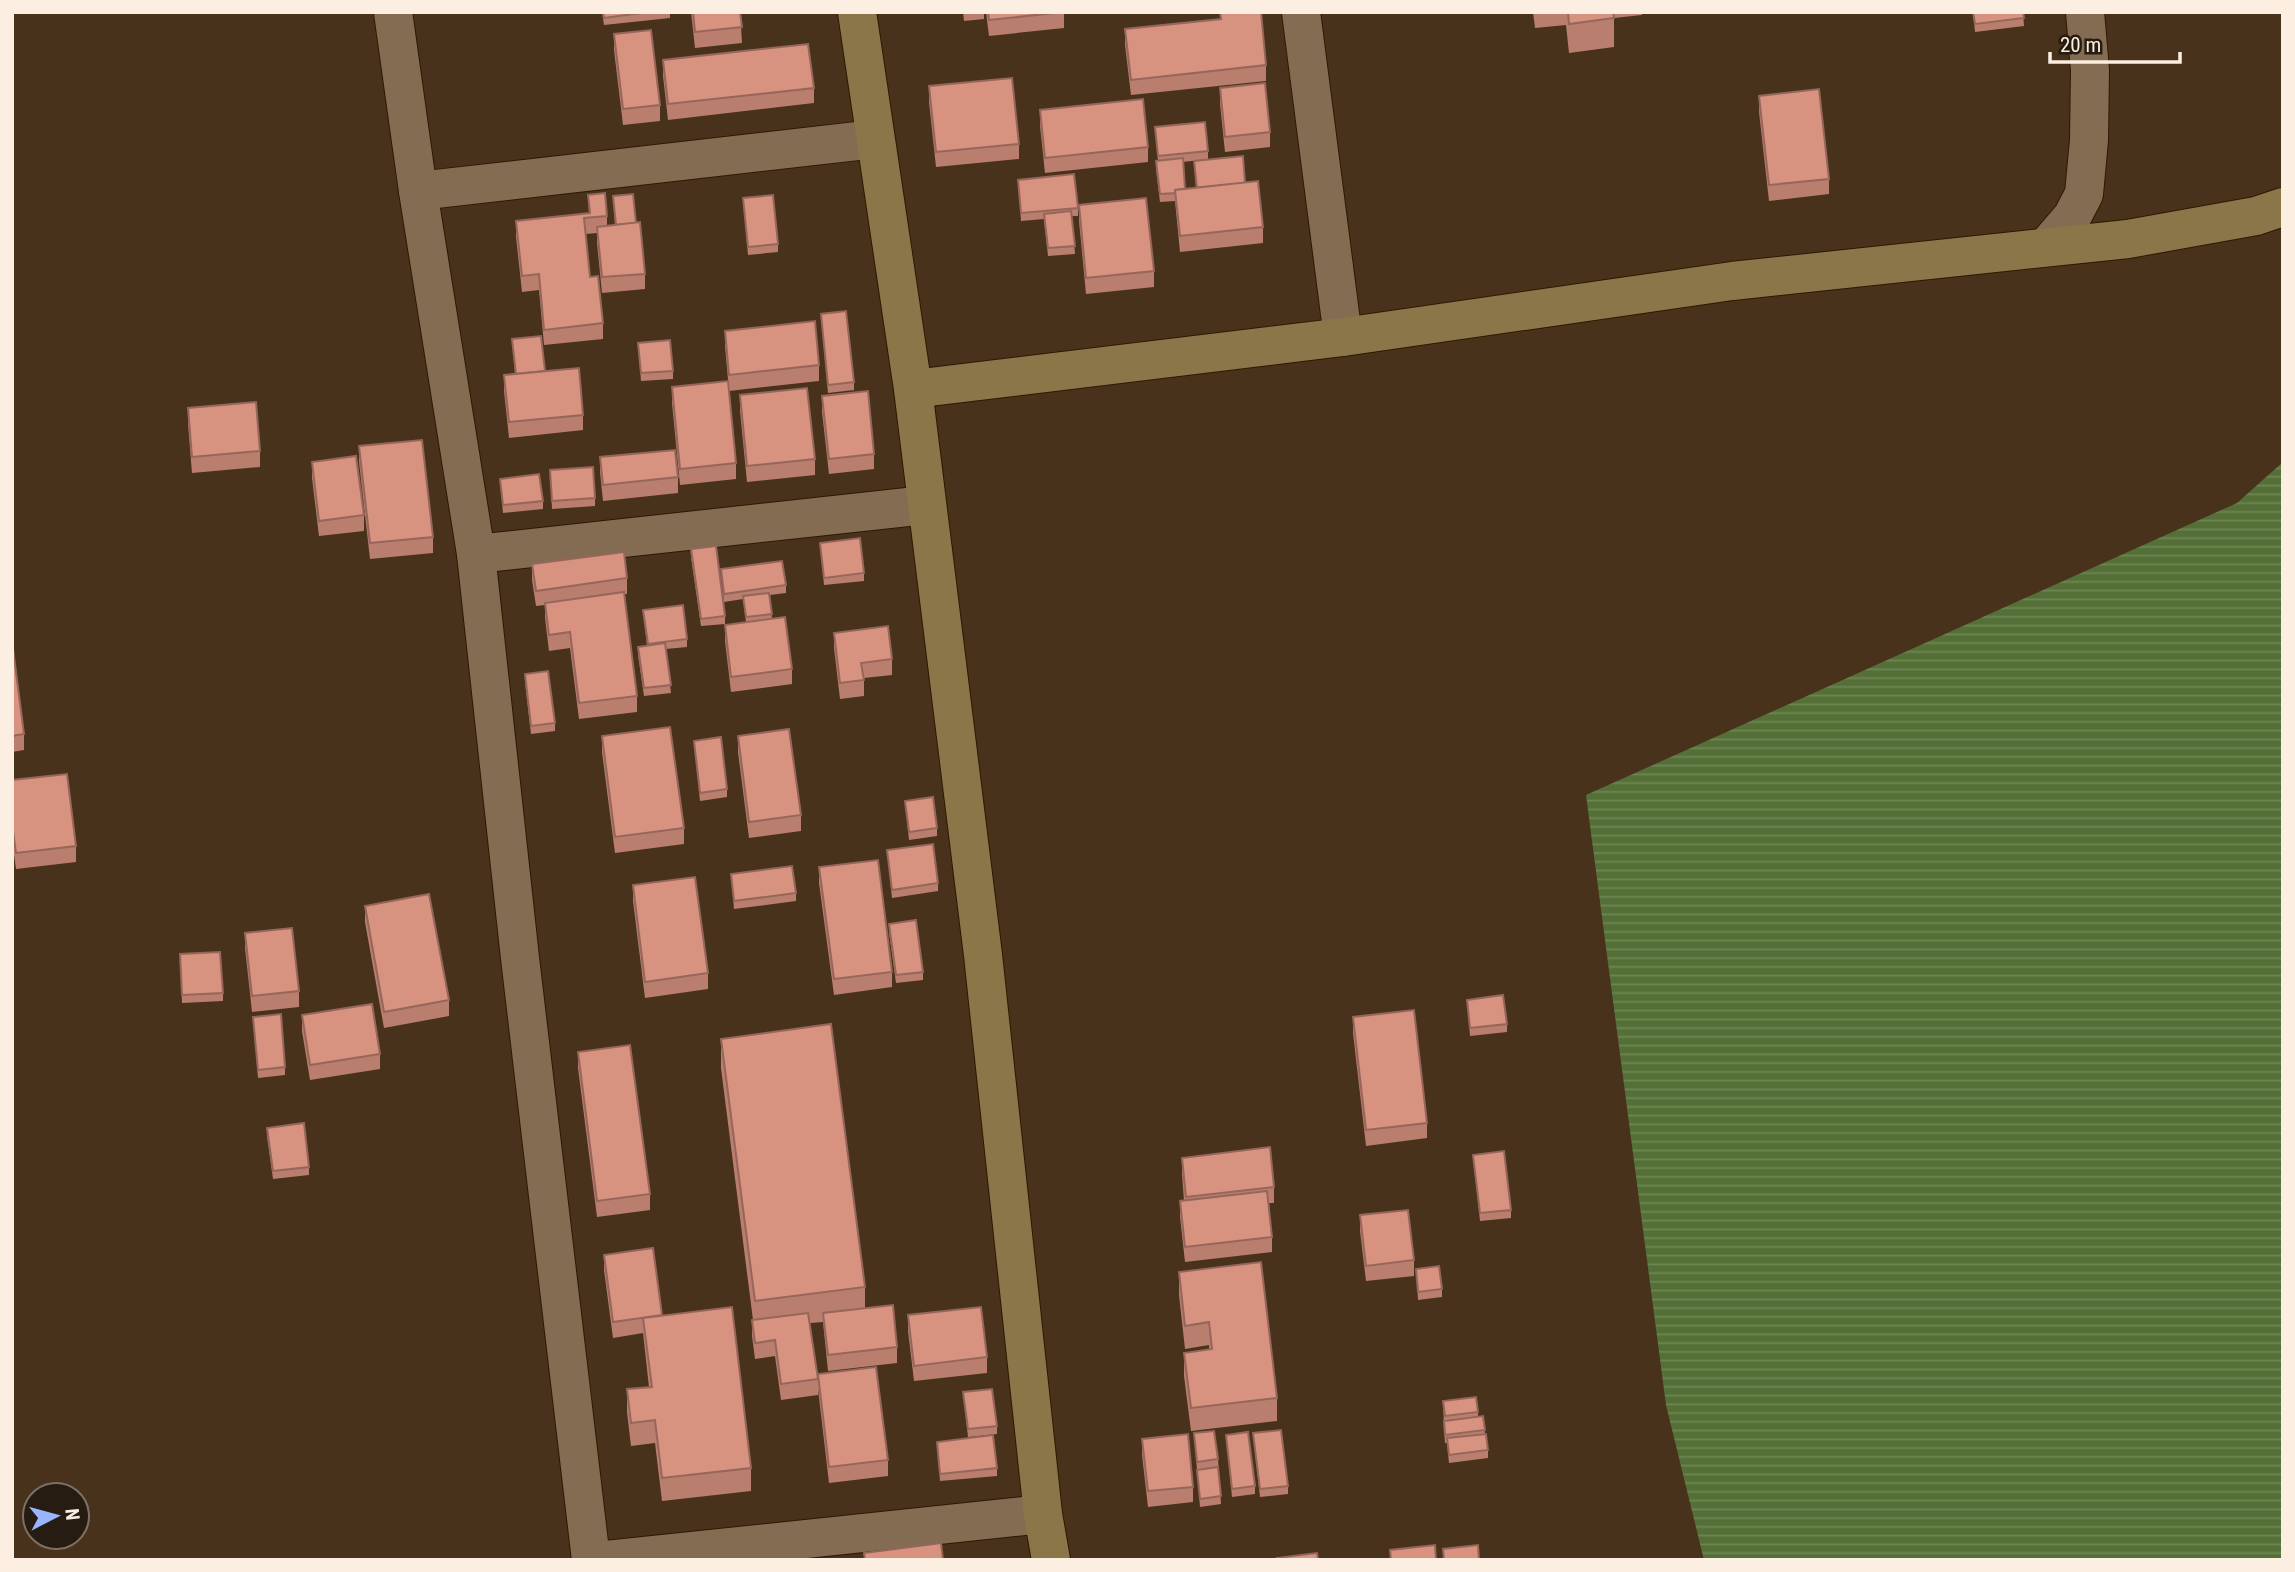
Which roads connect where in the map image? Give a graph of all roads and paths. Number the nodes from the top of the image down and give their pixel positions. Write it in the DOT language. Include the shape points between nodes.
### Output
graph roads {
  1 [pos="393,12"];
  2 [pos="857,12"];
  3 [pos="1301,12"];
  4 [pos="2085,12"];
  5 [pos="875,139"];
  6 [pos="418,191"];
  7 [pos="2283,207"];
  8 [pos="2046,247"];
  9 [pos="1343,337"];
  10 [pos="913,388"];
  11 [pos="926,505"];
  12 [pos="476,554"];
  13 [pos="1043,1514"];
  14 [pos="591,1560"];
  15 [pos="606,1560"];
  16 [pos="1051,1560"];
  1 -- 6 [label="street"];
  2 -- 5 [label="street"];
  3 -- 9 [label="street"];
  4 -- 8 [label="street" via="2090,70 2084,194 2072,217"];
  5 -- 6 [label="street"];
  5 -- 10 [label="street"];
  6 -- 12 [label="street"];
  7 -- 8 [label="street" via="2128,239"];
  8 -- 9 [label="street" via="1732,281"];
  9 -- 10 [label="street"];
  10 -- 11 [label="street"];
  11 -- 12 [label="street"];
  11 -- 13 [label="street" via="983,955"];
  12 -- 14 [label="street"];
  13 -- 15 [label="street"];
  13 -- 16 [label="street"];
}
